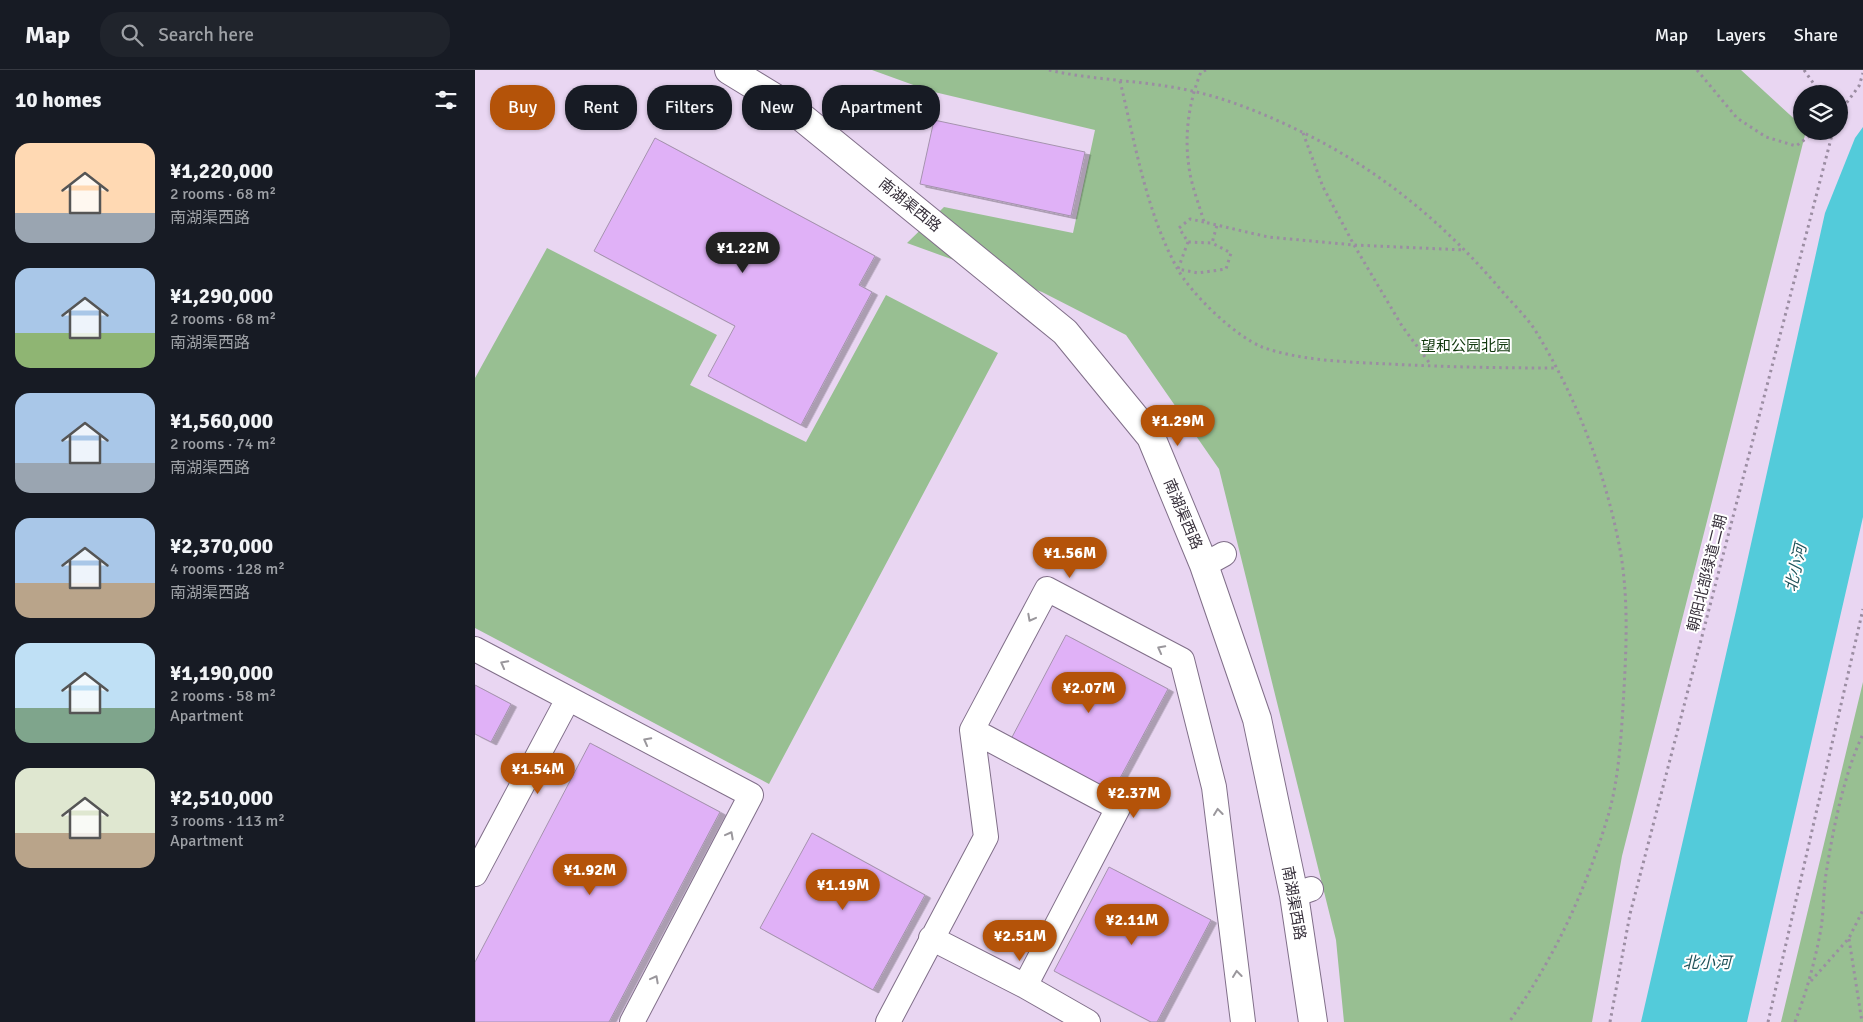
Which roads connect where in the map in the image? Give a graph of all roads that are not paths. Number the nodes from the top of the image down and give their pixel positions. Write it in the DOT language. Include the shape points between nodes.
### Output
graph roads {
  1 [pos="729,70"];
  2 [pos="475,649"];
  3 [pos="568,699"];
  4 [pos="972,730"];
  5 [pos="475,874"];
  6 [pos="931,938"];
  7 [pos="1025,986"];
  8 [pos="632,1022"];
  9 [pos="888,1022"];
  10 [pos="1088,1022"];
  11 [pos="1243,1022"];
  12 [pos="1313,1022"];
  1 -- 12 [label="street, 南湖渠西路" via="788,106 1065,332 1151,437 1214,560 1303,892"];
  3 -- 2 [label="street, one-way"];
  3 -- 5 [label="street"];
  8 -- 3 [label="street, one-way" via="751,795"];
  4 -- 6 [label="street" via="986,837"];
  4 -- 7 [label="street" via="1118,808"];
  11 -- 4 [label="street, one-way" via="1214,786 1182,660 1047,589"];
  6 -- 7 [label="street"];
  6 -- 9 [label="street"];
  7 -- 10 [label="street"];
}
